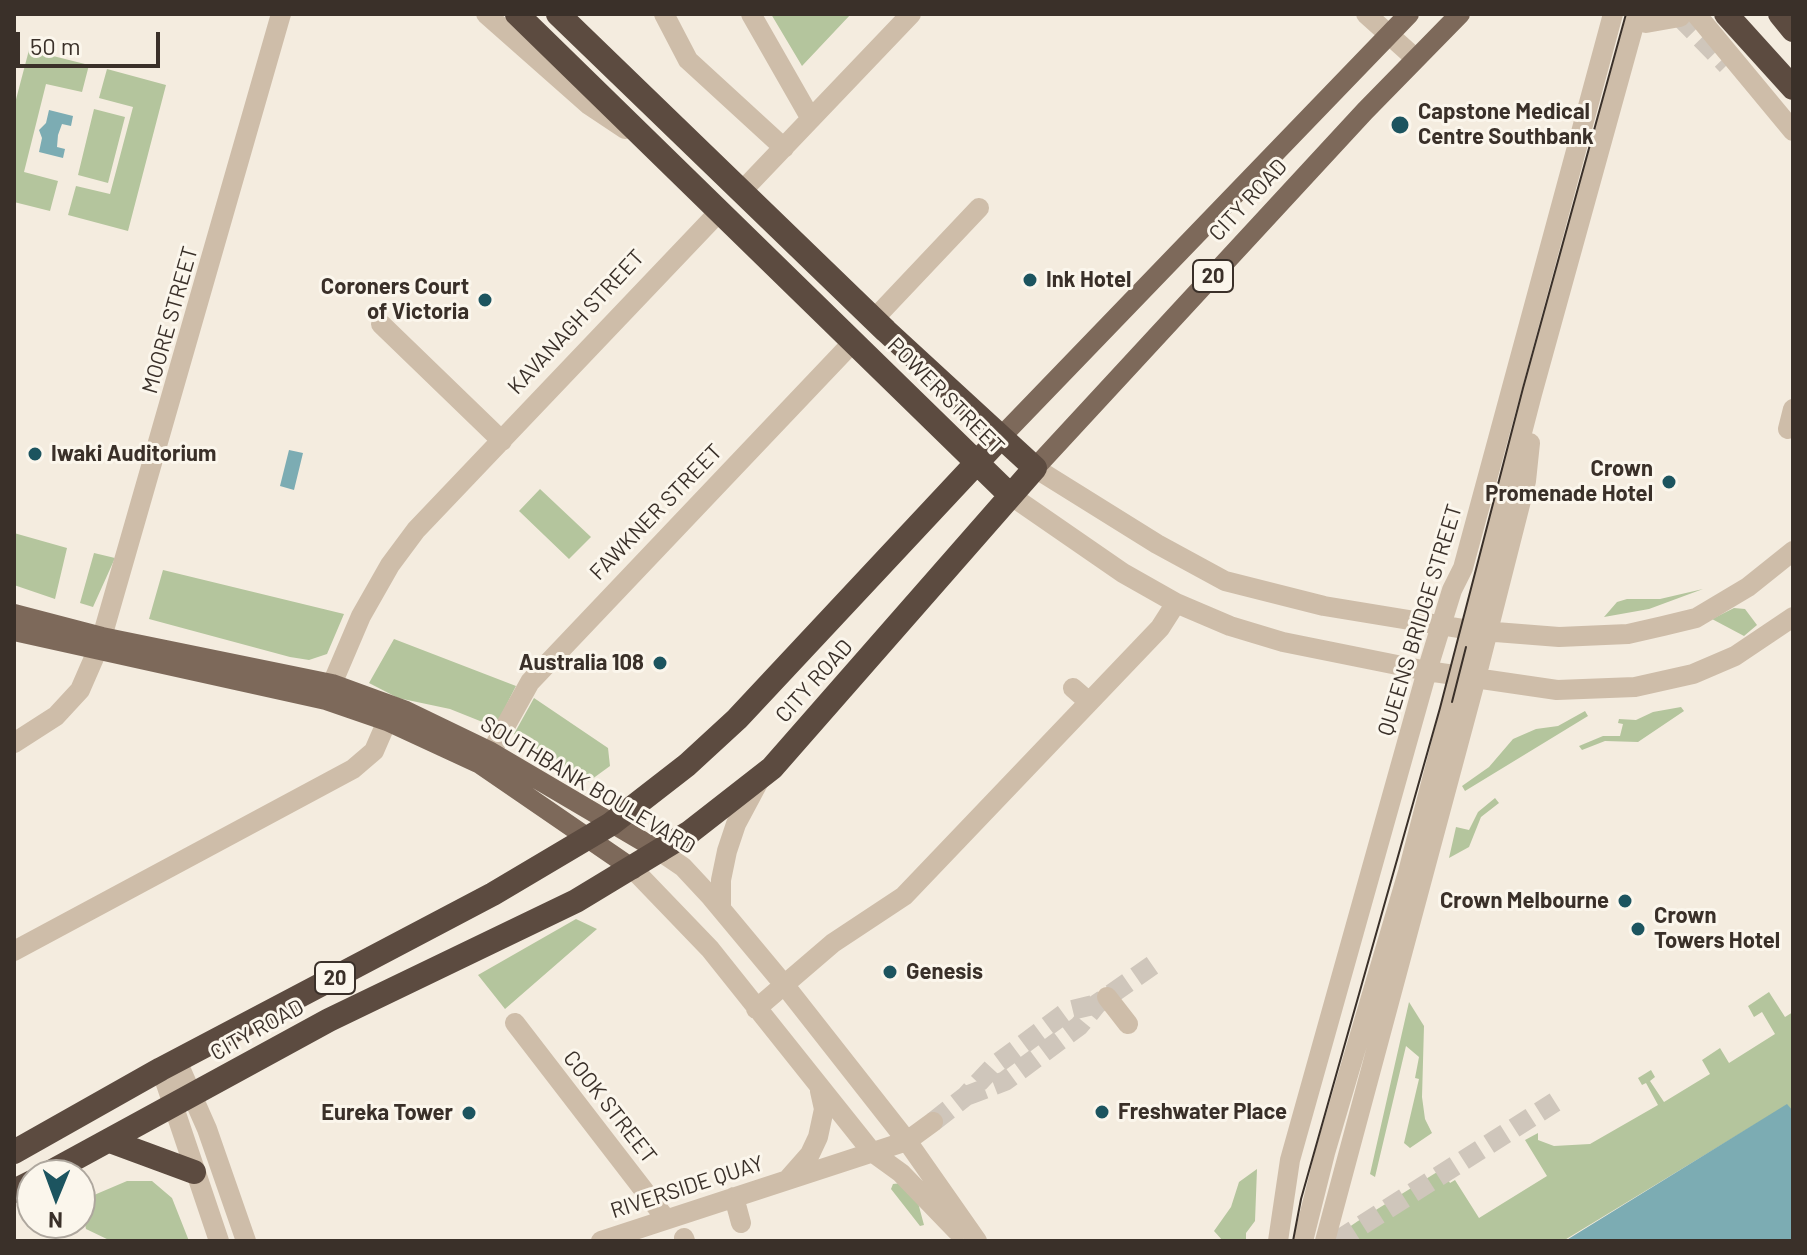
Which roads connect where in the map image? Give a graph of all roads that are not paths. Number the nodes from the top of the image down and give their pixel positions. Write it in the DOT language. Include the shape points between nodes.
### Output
graph roads {
  1 [pos="281,14"];
  2 [pos="486,14"];
  3 [pos="517,14"];
  4 [pos="558,14"];
  5 [pos="664,14"];
  6 [pos="751,14"];
  7 [pos="911,14"];
  8 [pos="1366,14"];
  9 [pos="1409,14"];
  10 [pos="1460,14"];
  11 [pos="1613,14"];
  12 [pos="1625,14"];
  13 [pos="1677,14"];
  14 [pos="1696,14"];
  15 [pos="1726,14"];
  16 [pos="1780,14"];
  17 [pos="1644,17"];
  18 [pos="1793,30"];
  19 [pos="1389,34"];
  20 [pos="1415,58"];
  21 [pos="1793,88"];
  22 [pos="811,119"];
  23 [pos="1793,131"];
  24 [pos="645,142"];
  25 [pos="784,148"];
  26 [pos="742,191"];
  27 [pos="979,208"];
  28 [pos="718,213"];
  29 [pos="874,319"];
  30 [pos="381,324"];
  31 [pos="853,342"];
  32 [pos="1793,409"];
  33 [pos="1788,429"];
  34 [pos="999,439"];
  35 [pos="502,441"];
  36 [pos="977,464"];
  37 [pos="1035,468"];
  38 [pos="1010,495"];
  39 [pos="1793,551"];
  40 [pos="1176,603"];
  41 [pos="14,614"];
  42 [pos="1793,617"];
  43 [pos="1464,628"];
  44 [pos="14,631"];
  45 [pos="100,644"];
  46 [pos="1452,675"];
  47 [pos="1073,688"];
  48 [pos="329,692"];
  49 [pos="1089,702"];
  50 [pos="387,721"];
  51 [pos="14,743"];
  52 [pos="491,752"];
  53 [pos="760,778"];
  54 [pos="611,824"];
  55 [pos="590,838"];
  56 [pos="661,852"];
  57 [pos="1376,852"];
  58 [pos="633,869"];
  59 [pos="1408,870"];
  60 [pos="721,909"];
  61 [pos="14,951"];
  62 [pos="786,987"];
  63 [pos="1107,997"];
  64 [pos="756,1009"];
  65 [pos="515,1023"];
  66 [pos="1128,1024"];
  67 [pos="169,1065"];
  68 [pos="819,1088"];
  69 [pos="183,1100"];
  70 [pos="933,1122"];
  71 [pos="110,1141"];
  72 [pos="907,1141"];
  73 [pos="14,1152"];
  74 [pos="872,1152"];
  75 [pos="76,1159"];
  76 [pos="194,1172"];
  77 [pos="788,1179"];
  78 [pos="1285,1184"];
  79 [pos="228,1192"];
  80 [pos="734,1197"];
  81 [pos="205,1201"];
  82 [pos="1306,1202"];
  83 [pos="1333,1209"];
  84 [pos="666,1219"];
  85 [pos="741,1223"];
  86 [pos="243,1234"];
  87 [pos="218,1238"];
  88 [pos="601,1241"];
  89 [pos="967,1241"];
  90 [pos="977,1241"];
  91 [pos="1278,1241"];
  92 [pos="1293,1241"];
  93 [pos="1303,1241"];
  94 [pos="1325,1241"];
  1 -- 45 [label="street, MOORE STREET"];
  2 -- 24 [label="street" via="589,105"];
  3 -- 24 [label="highway, POWER STREET"];
  4 -- 26 [label="highway, POWER STREET"];
  5 -- 25 [label="street" via="688,60"];
  6 -- 22 [label="street"];
  7 -- 22 [label="street, KAVANAGH STREET"];
  8 -- 19 [label="street"];
  9 -- 19 [label="main road, CITY ROAD / 20"];
  10 -- 20 [label="main road, CITY ROAD / 20"];
  11 -- 43 [label="street, QUEENS BRIDGE STREET" via="1463,568"];
  12 -- 43 [label="street, QUEENS BRIDGE STREET"];
  13 -- 17 [label="street" via="1680,17"];
  14 -- 23 [label="street, bridge"];
  15 -- 21 [label="highway"];
  16 -- 18 [label="highway"];
  17 -- 43 [label="street, QUEENS BRIDGE STREET" via="1534,415 1526,481"];
  19 -- 20 [label="street"];
  19 -- 34 [label="main road, CITY ROAD / 20"];
  20 -- 37 [label="main road, CITY ROAD / 20"];
  22 -- 25 [label="street, KAVANAGH STREET"];
  24 -- 28 [label="highway, POWER STREET"];
  25 -- 26 [label="street, KAVANAGH STREET"];
  26 -- 28 [label="highway, KAVANAGH STREET"];
  26 -- 29 [label="highway, POWER STREET"];
  27 -- 29 [label="street"];
  28 -- 31 [label="highway, POWER STREET"];
  28 -- 35 [label="street, KAVANAGH STREET"];
  29 -- 31 [label="highway, FAWKNER STREET"];
  29 -- 34 [label="highway, POWER STREET"];
  30 -- 35 [label="street"];
  31 -- 36 [label="highway, POWER STREET"];
  31 -- 52 [label="street, FAWKNER STREET" via="530,682"];
  32 -- 33 [label="street"];
  34 -- 36 [label="highway, CITY ROAD / 20"];
  34 -- 37 [label="highway, POWER STREET"];
  35 -- 48 [label="street, KAVANAGH STREET" via="416,530 390,565 361,616"];
  36 -- 38 [label="highway, POWER STREET"];
  36 -- 54 [label="highway, CITY ROAD / 20" via="737,719"];
  37 -- 38 [label="highway, CITY ROAD / 20"];
  37 -- 43 [label="street, POWER STREET" via="1225,581 1324,606"];
  38 -- 40 [label="street, POWER STREET"];
  38 -- 53 [label="highway, CITY ROAD / 20"];
  39 -- 43 [label="street, POWER STREET" via="1748,587 1696,618 1628,634 1559,637"];
  40 -- 46 [label="street, POWER STREET" via="1283,642"];
  40 -- 49 [label="street" via="1160,628"];
  41 -- 45 [label="main road, SOUTHBANK BOULEVARD"];
  42 -- 46 [label="street, POWER STREET" via="1735,656 1693,674 1635,687 1557,690"];
  43 -- 46 [label="street, QUEENS BRIDGE STREET"];
  43 -- 46 [label="street, QUEENS BRIDGE STREET"];
  44 -- 45 [label="main road, SOUTHBANK BOULEVARD"];
  45 -- 48 [label="main road, SOUTHBANK BOULEVARD"];
  45 -- 51 [label="street" via="80,690 56,716"];
  46 -- 57 [label="street, QUEENS BRIDGE STREET"];
  46 -- 59 [label="street, QUEENS BRIDGE STREET"];
  46 -- 59 [label="street, QUEENS BRIDGE STREET"];
  47 -- 49 [label="street"];
  48 -- 50 [label="main road, SOUTHBANK BOULEVARD"];
  48 -- 52 [label="main road, SOUTHBANK BOULEVARD" via="406,711"];
  49 -- 62 [label="street" via="904,896 833,943"];
  50 -- 55 [label="main road, SOUTHBANK BOULEVARD" via="480,764"];
  50 -- 61 [label="street" via="374,751 353,769"];
  52 -- 54 [label="main road, SOUTHBANK BOULEVARD"];
  53 -- 56 [label="highway, CITY ROAD / 20"];
  53 -- 60 [label="street" via="727,851"];
  54 -- 55 [label="highway, CITY ROAD / 20"];
  54 -- 56 [label="main road, SOUTHBANK BOULEVARD"];
  55 -- 58 [label="main road, SOUTHBANK BOULEVARD"];
  55 -- 67 [label="highway, CITY ROAD / 20"];
  56 -- 58 [label="highway, CITY ROAD / 20"];
  56 -- 60 [label="street, SOUTHBANK BOULEVARD" via="683,867"];
  57 -- 59 [label="street"];
  57 -- 78 [label="street, QUEENS BRIDGE STREET"];
  58 -- 64 [label="street, SOUTHBANK BOULEVARD" via="710,949"];
  58 -- 69 [label="highway, CITY ROAD / 20" via="329,1020"];
  59 -- 82 [label="street, QUEENS BRIDGE STREET"];
  59 -- 83 [label="street, QUEENS BRIDGE STREET"];
  60 -- 62 [label="street, SOUTHBANK BOULEVARD"];
  62 -- 64 [label="street"];
  62 -- 72 [label="street, SOUTHBANK BOULEVARD"];
  63 -- 66 [label="street"];
  64 -- 68 [label="street, SOUTHBANK BOULEVARD"];
  65 -- 84 [label="street, COOK STREET"];
  67 -- 69 [label="street"];
  67 -- 73 [label="highway, CITY ROAD / 20"];
  68 -- 74 [label="street, SOUTHBANK BOULEVARD"];
  68 -- 77 [label="street, RIVERSIDE QUAY" via="824,1109 818,1137"];
  69 -- 71 [label="highway, CITY ROAD / 20"];
  69 -- 76 [label="street"];
  69 -- 79 [label="street"];
  70 -- 72 [label="street"];
  71 -- 75 [label="highway, CITY ROAD / 20"];
  71 -- 76 [label="highway"];
  72 -- 74 [label="street, RIVERSIDE QUAY"];
  72 -- 90 [label="street, SOUTHBANK BOULEVARD"];
  74 -- 77 [label="street, RIVERSIDE QUAY"];
  74 -- 89 [label="street, SOUTHBANK BOULEVARD" via="901,1173"];
  76 -- 81 [label="street"];
  77 -- 80 [label="street, RIVERSIDE QUAY"];
  78 -- 82 [label="street"];
  78 -- 91 [label="street, QUEENS BRIDGE STREET"];
  79 -- 81 [label="street"];
  79 -- 86 [label="street"];
  80 -- 84 [label="street, RIVERSIDE QUAY"];
  80 -- 85 [label="street"];
  81 -- 87 [label="street"];
  82 -- 83 [label="street"];
  82 -- 92 [label="street, QUEENS BRIDGE STREET"];
  82 -- 93 [label="street, QUEENS BRIDGE STREET"];
  83 -- 94 [label="street, QUEENS BRIDGE STREET"];
  84 -- 88 [label="street, RIVERSIDE QUAY"];
  86 -- 87 [label="street"];
}
